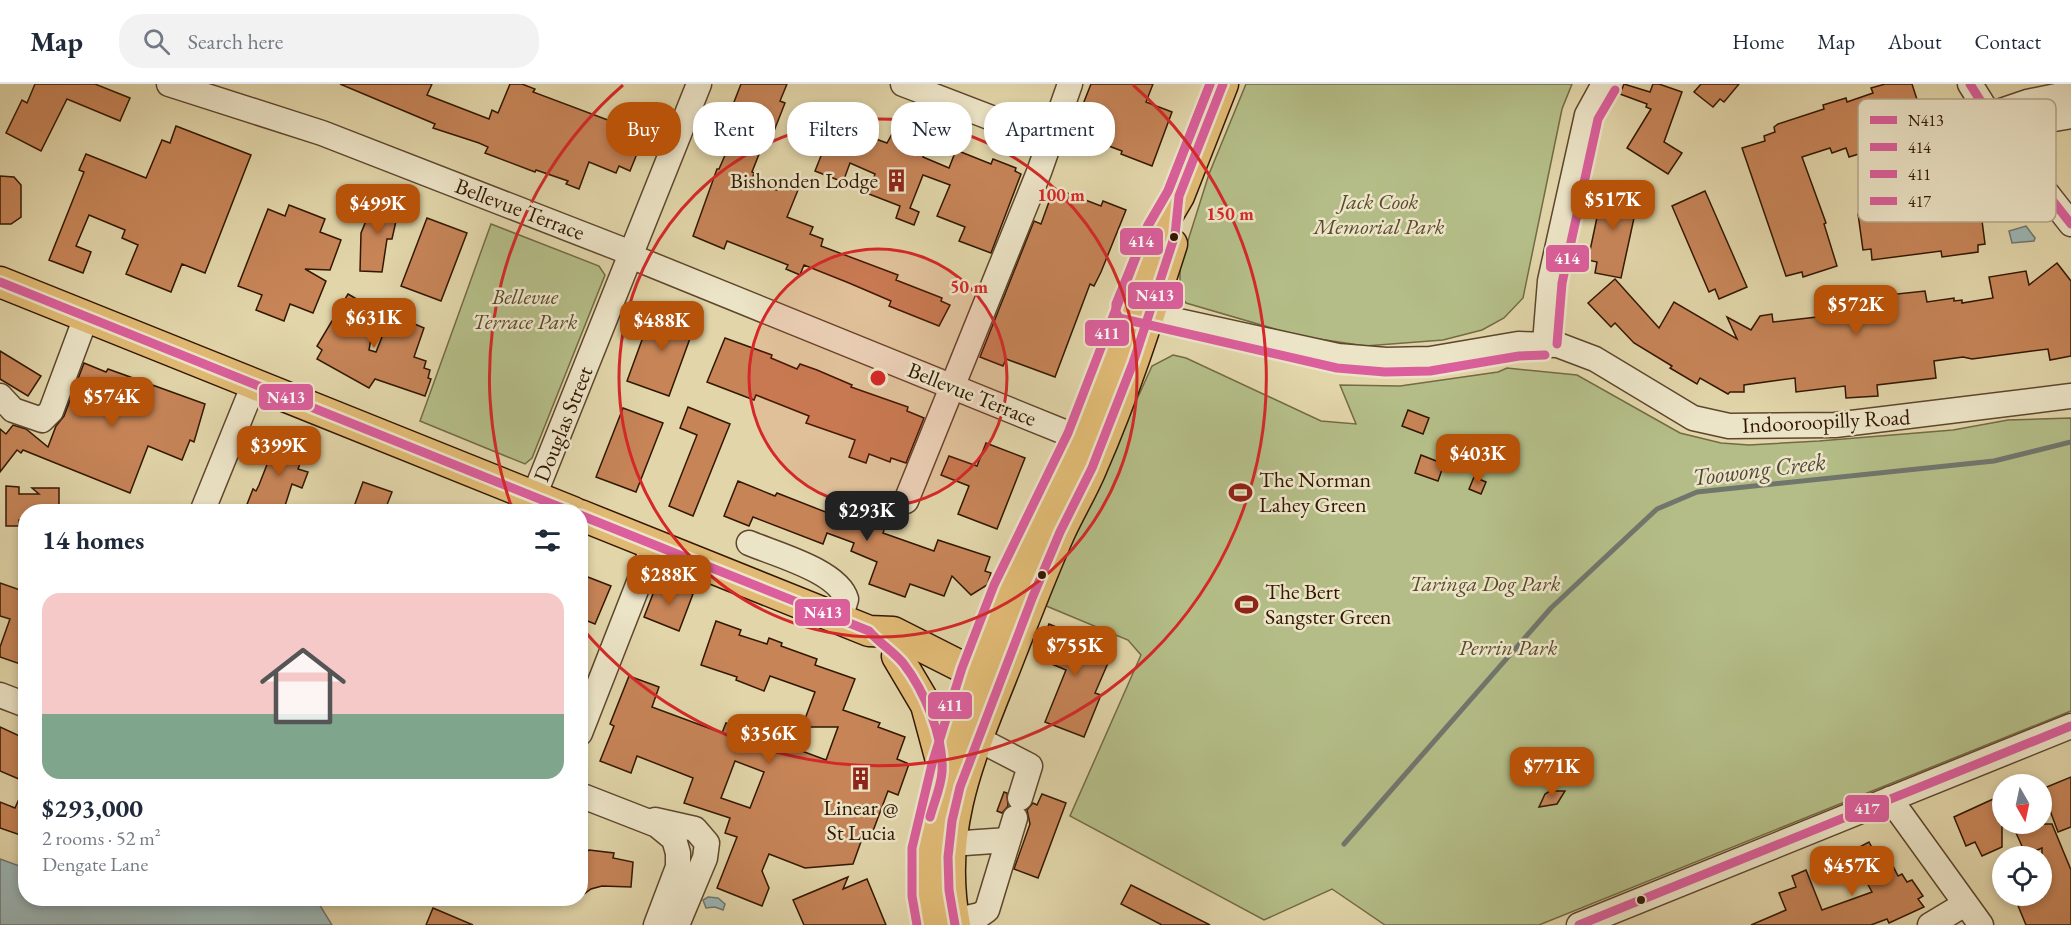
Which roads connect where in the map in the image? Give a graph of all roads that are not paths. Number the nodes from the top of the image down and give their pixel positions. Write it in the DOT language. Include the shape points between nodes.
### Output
graph roads {
  1 [pos="169,84"];
  2 [pos="699,84"];
  3 [pos="903,84"];
  4 [pos="1070,84"];
  5 [pos="1223,84"];
  6 [pos="1604,84"];
  7 [pos="1970,84"];
  8 [pos="2071,93"];
  9 [pos="1979,99"];
  10 [pos="2042,99"];
  11 [pos="1063,102"];
  12 [pos="984,115"];
  13 [pos="2071,116"];
  14 [pos="2056,117"];
  15 [pos="1043,156"];
  16 [pos="2056,204"];
  17 [pos="2071,224"];
  18 [pos="631,255"];
  19 [pos="0,282"];
  20 [pos="1139,312"];
  21 [pos="86,317"];
  22 [pos="1545,343"];
  23 [pos="254,384"];
  24 [pos="953,386"];
  25 [pos="0,396"];
  26 [pos="2071,396"];
  27 [pos="1079,438"];
  28 [pos="534,496"];
  29 [pos="906,501"];
  30 [pos="205,504"];
  31 [pos="554,504"];
  32 [pos="588,518"];
  33 [pos="749,543"];
  34 [pos="654,544"];
  35 [pos="840,619"];
  36 [pos="989,632"];
  37 [pos="908,650"];
  38 [pos="982,688"];
  39 [pos="0,695"];
  40 [pos="18,702"];
  41 [pos="588,713"];
  42 [pos="2071,726"];
  43 [pos="978,739"];
  44 [pos="942,768"];
  45 [pos="588,798"];
  46 [pos="1890,799"];
  47 [pos="629,815"];
  48 [pos="1014,819"];
  49 [pos="950,844"];
  50 [pos="1965,904"];
  51 [pos="946,924"];
  52 [pos="656,925"];
  53 [pos="677,925"];
  54 [pos="1579,925"];
  55 [pos="1930,925"];
  56 [pos="1981,925"];
  1 -- 18 [label="street, Bellevue Terrace" via="322,133"];
  2 -- 18 [label="street, Douglas Street"];
  3 -- 12 [label="street"];
  4 -- 11 [label="street"];
  5 -- 20 [label="main road" via="1179,196 1175,236"];
  6 -- 22 [label="street" via="1587,115 1550,281"];
  7 -- 9 [label="street"];
  8 -- 10 [label="street"];
  13 -- 14 [label="street"];
  15 -- 24 [label="street"];
  16 -- 17 [label="street"];
  18 -- 24 [label="street, Bellevue Terrace"];
  18 -- 28 [label="street, Douglas Street"];
  19 -- 21 [label="main road"];
  20 -- 22 [label="street, Indooroopilly Road" via="1338,356 1386,360 1430,359"];
  20 -- 27 [label="main road"];
  20 -- 38 [label="main road" via="1092,468"];
  21 -- 23 [label="main road"];
  21 -- 25 [label="street" via="51,411 42,420 13,410"];
  22 -- 26 [label="street, Indooroopilly Road" via="1595,359 1693,418 1729,426 1835,425"];
  23 -- 28 [label="main road"];
  23 -- 30 [label="street"];
  24 -- 27 [label="street, Bellevue Terrace"];
  24 -- 29 [label="street"];
  27 -- 36 [label="main road" via="1005,590"];
  28 -- 31 [label="main road"];
  32 -- 34 [label="main road"];
  33 -- 35 [label="street" via="830,578 846,599"];
  34 -- 35 [label="main road"];
  34 -- 41 [label="street"];
  35 -- 37 [label="main road" via="869,631 893,632"];
  36 -- 37 [label="main road"];
  36 -- 38 [label="main road"];
  37 -- 38 [label="main road"];
  37 -- 44 [label="main road"];
  38 -- 43 [label="main road"];
  38 -- 44 [label="main road"];
  39 -- 40 [label="street"];
  42 -- 46 [label="street"];
  43 -- 48 [label="street" via="1030,766"];
  43 -- 49 [label="main road" via="960,787"];
  44 -- 51 [label="main road" via="924,849 924,895"];
  45 -- 47 [label="street"];
  46 -- 50 [label="street"];
  46 -- 54 [label="street"];
  47 -- 52 [label="street" via="661,827 677,845 678,867"];
  47 -- 53 [label="street" via="695,829 706,839 705,858"];
  48 -- 49 [label="street"];
  48 -- 51 [label="street" via="987,910"];
  49 -- 51 [label="main road"];
  50 -- 55 [label="street"];
  50 -- 56 [label="street"];
}
